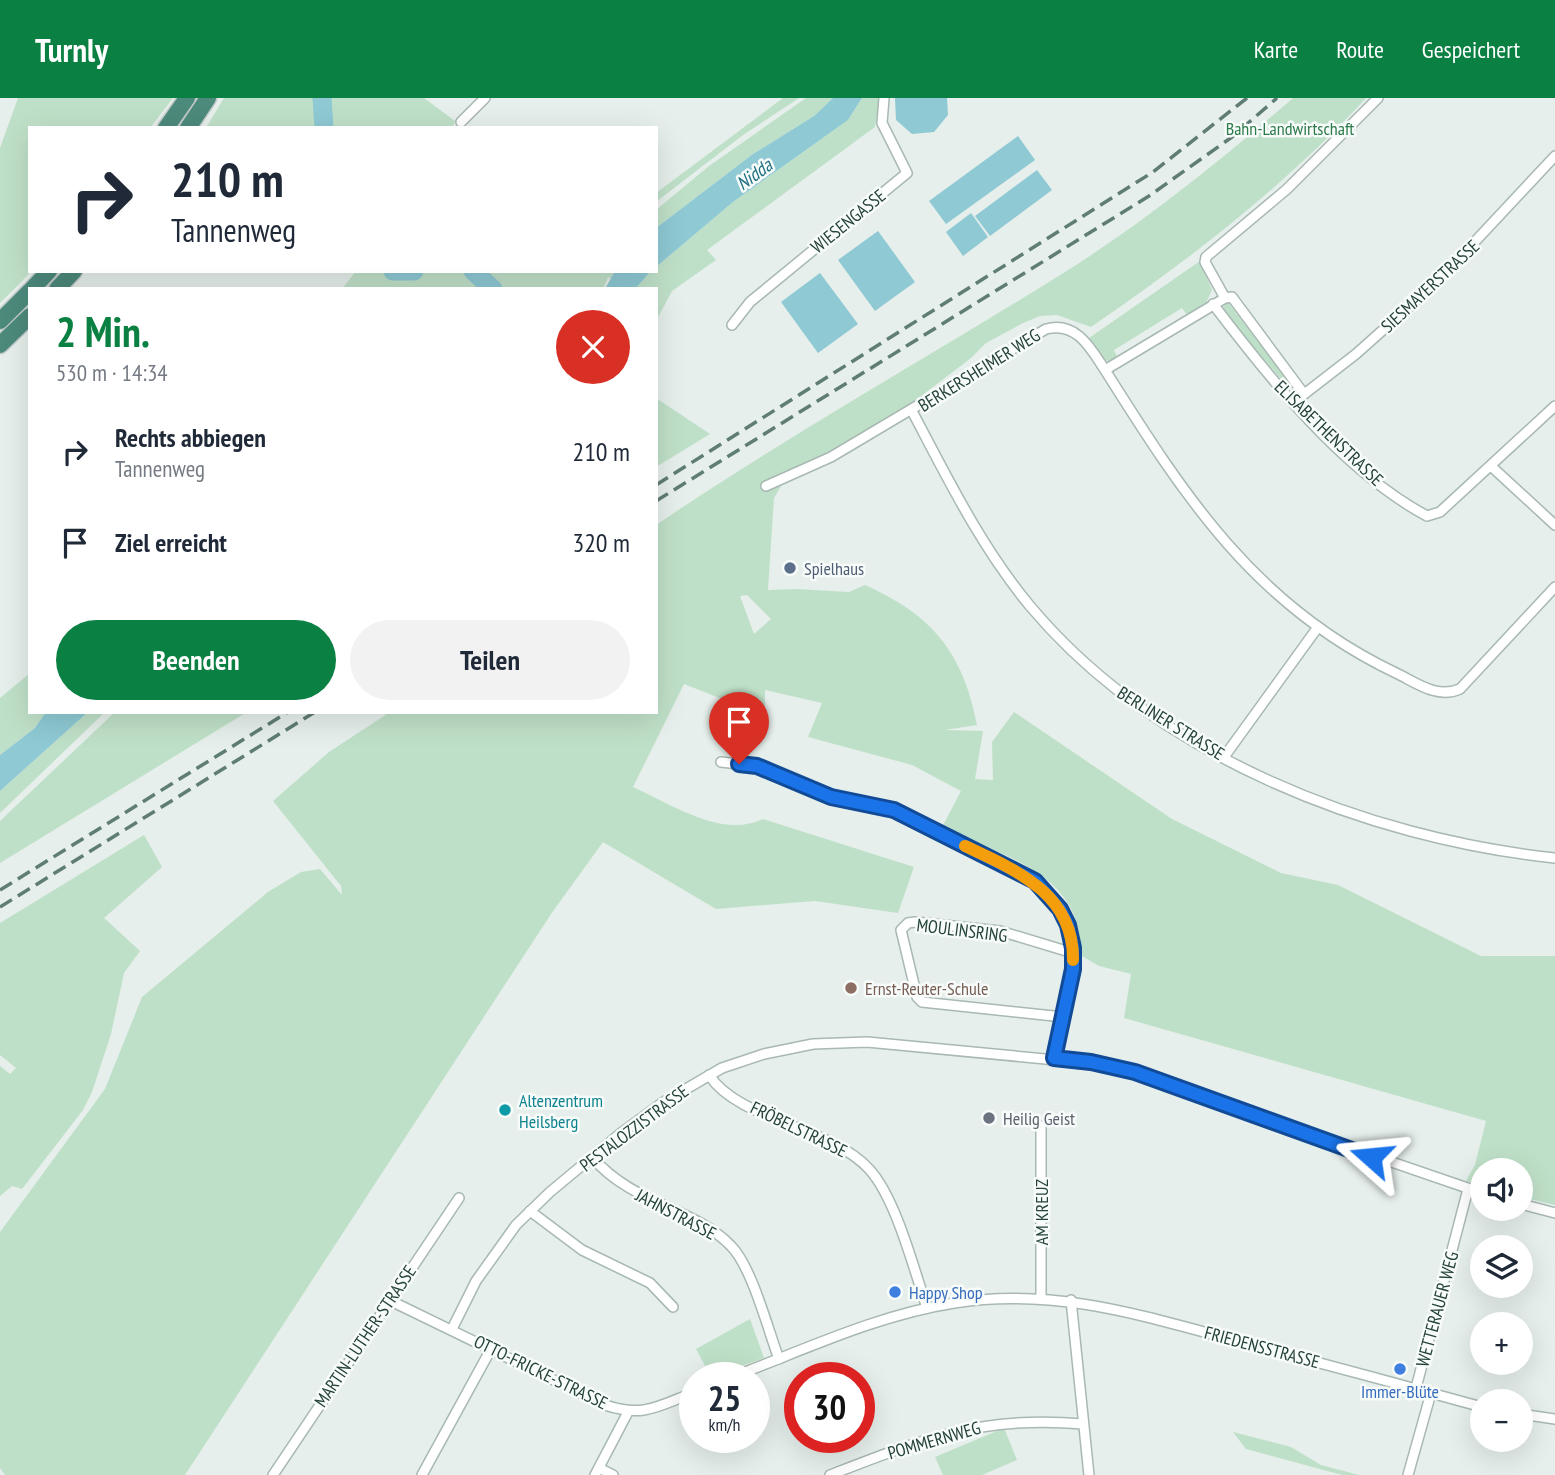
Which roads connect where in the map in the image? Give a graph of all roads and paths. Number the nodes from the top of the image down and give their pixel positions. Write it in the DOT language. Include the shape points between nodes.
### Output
graph roads {
  1 [pos="187,98"];
  2 [pos="208,98"];
  3 [pos="485,98"];
  4 [pos="884,98"];
  5 [pos="1378,98"];
  6 [pos="461,122"];
  7 [pos="167,126"];
  8 [pos="189,126"];
  9 [pos="1555,156"];
  10 [pos="47,273"];
  11 [pos="72,273"];
  12 [pos="34,287"];
  13 [pos="59,287"];
  14 [pos="28,293"];
  15 [pos="1225,298"];
  16 [pos="1213,304"];
  17 [pos="28,318"];
  18 [pos="0,321"];
  19 [pos="732,325"];
  20 [pos="0,345"];
  21 [pos="1105,370"];
  22 [pos="1304,394"];
  23 [pos="1294,402"];
  24 [pos="1555,406"];
  25 [pos="912,411"];
  26 [pos="1492,467"];
  27 [pos="766,486"];
  28 [pos="1555,525"];
  29 [pos="1555,587"];
  30 [pos="1318,626"];
  31 [pos="1224,757"];
  32 [pos="721,762"];
  33 [pos="1555,858"];
  34 [pos="1073,953"];
  35 [pos="1063,1017"];
  36 [pos="1054,1058"];
  37 [pos="709,1075"];
  38 [pos="1041,1126"];
  39 [pos="592,1157"];
  40 [pos="1468,1189"];
  41 [pos="459,1198"];
  42 [pos="1533,1207"];
  43 [pos="530,1210"];
  44 [pos="1555,1213"];
  45 [pos="1041,1298"];
  46 [pos="1071,1300"];
  47 [pos="391,1301"];
  48 [pos="673,1307"];
  49 [pos="928,1308"];
  50 [pos="452,1329"];
  51 [pos="491,1349"];
  52 [pos="779,1359"];
  53 [pos="770,1362"];
  54 [pos="1416,1388"];
  55 [pos="1431,1393"];
  56 [pos="679,1398"];
  57 [pos="1470,1404"];
  58 [pos="628,1412"];
  59 [pos="1533,1416"];
  60 [pos="1555,1419"];
  61 [pos="1083,1424"];
  62 [pos="597,1471"];
  63 [pos="273,1475"];
  64 [pos="422,1475"];
  65 [pos="613,1475"];
  66 [pos="830,1475"];
  67 [pos="1089,1475"];
  68 [pos="1408,1475"];
  1 -- 7 [label="highway"];
  2 -- 8 [label="highway"];
  3 -- 6 [label="street"];
  4 -- 19 [label="street, WIESENGASSE" via="882,123 907,173 750,302"];
  5 -- 15 [label="street" via="1287,189 1211,252 1205,262"];
  9 -- 22 [label="street, SIESMAYERSTRASSE" via="1439,280 1356,355"];
  10 -- 12 [label="highway"];
  11 -- 13 [label="highway"];
  14 -- 18 [label="highway"];
  15 -- 16 [label="street"];
  15 -- 22 [label="street, ELISABETHENSTRASSE" via="1231,297"];
  16 -- 21 [label="street"];
  16 -- 23 [label="street, ELISABETHENSTRASSE"];
  17 -- 20 [label="highway"];
  21 -- 25 [label="street, BERKERSHEIMER WEG" via="1082,337 1069,329 1051,327"];
  21 -- 30 [label="street, BERKERSHEIMER WEG" via="1199,513 1266,585"];
  22 -- 23 [label="street, SIESMAYERSTRASSE"];
  23 -- 26 [label="street, ELISABETHENSTRASSE" via="1363,469 1427,516 1436,516"];
  24 -- 26 [label="street, ELISABETHENSTRASSE"];
  25 -- 27 [label="street, BERKERSHEIMER WEG" via="817,464"];
  25 -- 31 [label="street, BERLINER STRASSE" via="975,529 1039,617 1117,690"];
  26 -- 28 [label="street"];
  29 -- 30 [label="street, BERKERSHEIMER WEG" via="1464,685 1450,692 1432,691 1390,671"];
  30 -- 31 [label="street"];
  31 -- 33 [label="street, BERLINER STRASSE" via="1303,795 1414,833"];
  32 -- 34 [label="street" via="757,766 811,791 884,807 1027,876 1060,909"];
  34 -- 35 [label="street"];
  34 -- 35 [label="street, MOULINSRING" via="989,930 915,922 901,930 922,1002"];
  35 -- 36 [label="street"];
  36 -- 37 [label="street, PESTALOZZISTRASSE" via="838,1042 764,1054"];
  36 -- 40 [label="street, PESTALOZZISTRASSE" via="1135,1072"];
  37 -- 39 [label="street, PESTALOZZISTRASSE" via="662,1103"];
  37 -- 49 [label="street, FRÖBELSTRASSE" via="724,1093 843,1149 869,1169 888,1201"];
  38 -- 45 [label="street, AM KREUZ"];
  39 -- 43 [label="street, PESTALOZZISTRASSE"];
  39 -- 52 [label="street, JAHNSTRASSE" via="619,1183 702,1226 733,1248"];
  40 -- 54 [label="street, WETTERAUER WEG"];
  41 -- 47 [label="street, MARTIN-LUTHER-STRASSE"];
  42 -- 44 [label="street"];
  43 -- 48 [label="street" via="582,1250 650,1283"];
  43 -- 50 [label="street, PESTALOZZISTRASSE" via="488,1261"];
  45 -- 46 [label="street, FRIEDENSSTRASSE"];
  45 -- 49 [label="street" via="977,1300"];
  46 -- 54 [label="street, FRIEDENSSTRASSE"];
  46 -- 61 [label="street"];
  47 -- 50 [label="street, OTTO-FRICKE-STRASSE"];
  47 -- 63 [label="street, MARTIN-LUTHER-STRASSE"];
  49 -- 52 [label="street"];
  50 -- 51 [label="street, OTTO-FRICKE-STRASSE"];
  51 -- 58 [label="street, OTTO-FRICKE-STRASSE"];
  51 -- 64 [label="street"];
  52 -- 53 [label="street"];
  54 -- 55 [label="street, FRIEDENSSTRASSE"];
  55 -- 57 [label="street, FRIEDENSSTRASSE"];
  55 -- 68 [label="street, WETTERAUER WEG"];
  56 -- 58 [label="street, OTTO-FRICKE-STRASSE"];
  58 -- 62 [label="street"];
  59 -- 60 [label="street"];
  61 -- 66 [label="street, POMMERNWEG" via="1026,1420 975,1426"];
  61 -- 67 [label="street"];
  62 -- 65 [label="street"];
}
